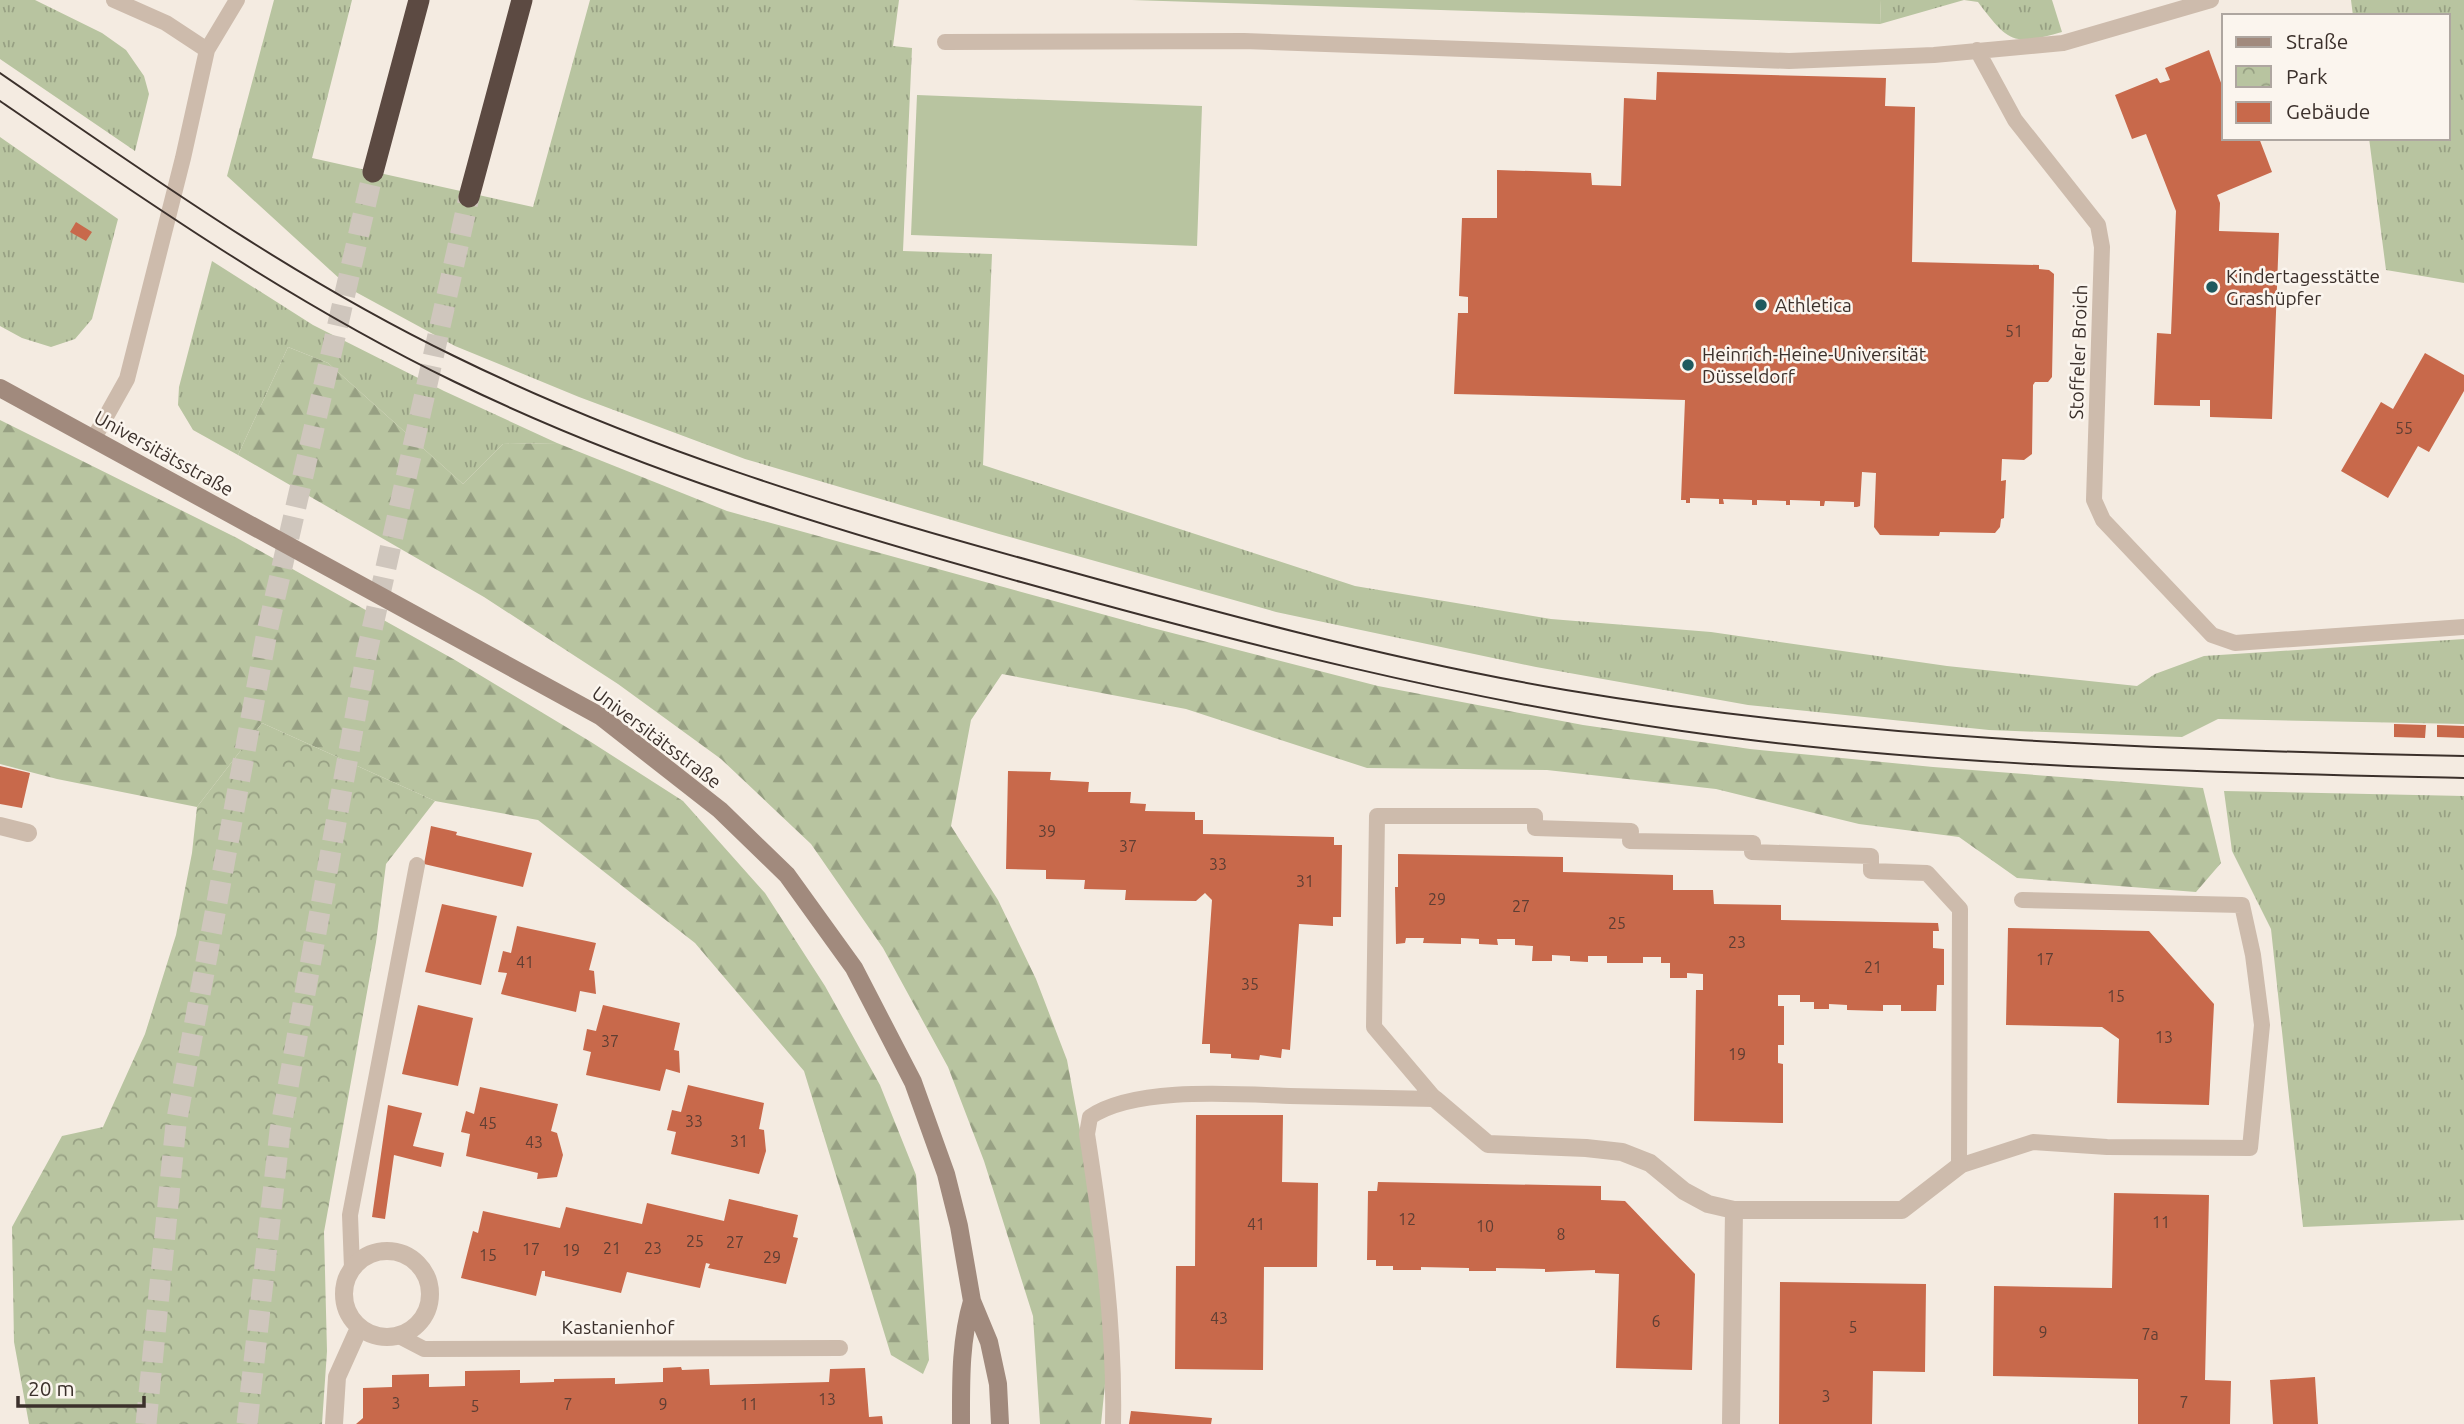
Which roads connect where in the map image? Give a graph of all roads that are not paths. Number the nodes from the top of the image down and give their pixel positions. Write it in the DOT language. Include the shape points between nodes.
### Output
graph roads {
  1 [pos="114,0"];
  2 [pos="236,0"];
  3 [pos="419,0"];
  4 [pos="522,0"];
  5 [pos="2211,0"];
  6 [pos="945,41"];
  7 [pos="206,50"];
  8 [pos="1977,50"];
  9 [pos="373,172"];
  10 [pos="469,197"];
  11 [pos="0,388"];
  12 [pos="94,438"];
  13 [pos="2464,627"];
  14 [pos="0,826"];
  15 [pos="28,833"];
  16 [pos="417,864"];
  17 [pos="2022,900"];
  18 [pos="1435,1099"];
  19 [pos="1959,1166"];
  20 [pos="1734,1210"];
  21 [pos="352,1268"];
  22 [pos="972,1301"];
  23 [pos="359,1328"];
  24 [pos="399,1336"];
  25 [pos="840,1348"];
  26 [pos="334,1424"];
  27 [pos="961,1424"];
  28 [pos="1000,1424"];
  29 [pos="1113,1424"];
  30 [pos="1731,1424"];
  1 -- 7 [label="lane" via="166,23"];
  2 -- 7 [label="lane"];
  3 -- 9 [label="highway"];
  4 -- 10 [label="highway"];
  5 -- 8 [label="lane" via="2063,43"];
  6 -- 8 [label="lane" via="1244,41 1789,61"];
  7 -- 12 [label="lane" via="127,379"];
  8 -- 13 [label="lane, Stoffeler Broich" via="2015,120 2098,225 2102,247 2094,500 2103,520 2212,635 2235,643"];
  11 -- 12 [label="street, Universitätsstraße"];
  12 -- 22 [label="street, Universitätsstraße" via="600,716 720,810 787,876 854,968 913,1082 946,1174"];
  14 -- 15 [label="street"];
  16 -- 21 [label="lane" via="350,1215"];
  17 -- 19 [label="lane" via="2242,905 2262,1025 2250,1149 2033,1142"];
  18 -- 19 [label="lane" via="1374,1027 1377,816 1535,816 1535,828 1631,831 1630,841 1753,843 1752,852 1871,856 1871,871 1927,873 1960,909"];
  18 -- 20 [label="street" via="1488,1144 1622,1152 1650,1163 1708,1205"];
  18 -- 29 [label="lane" via="1152,1097 1104,1108 1090,1117 1087,1134 1107,1264"];
  19 -- 20 [label="street" via="1902,1210"];
  20 -- 30 [label="street"];
  21 -- 23 [label="street" via="343,1293 350,1318"];
  21 -- 24 [label="street" via="360,1259 383,1251 406,1255 425,1273 430,1285 427,1311 411,1331"];
  22 -- 27 [label="street, Universitätsstraße" via="961,1362"];
  22 -- 28 [label="street, Universitätsstraße" via="989,1342"];
  23 -- 24 [label="street, Kastanienhof" via="385,1338"];
  23 -- 26 [label="street" via="337,1377"];
  24 -- 25 [label="lane, Kastanienhof" via="424,1349"];
}
